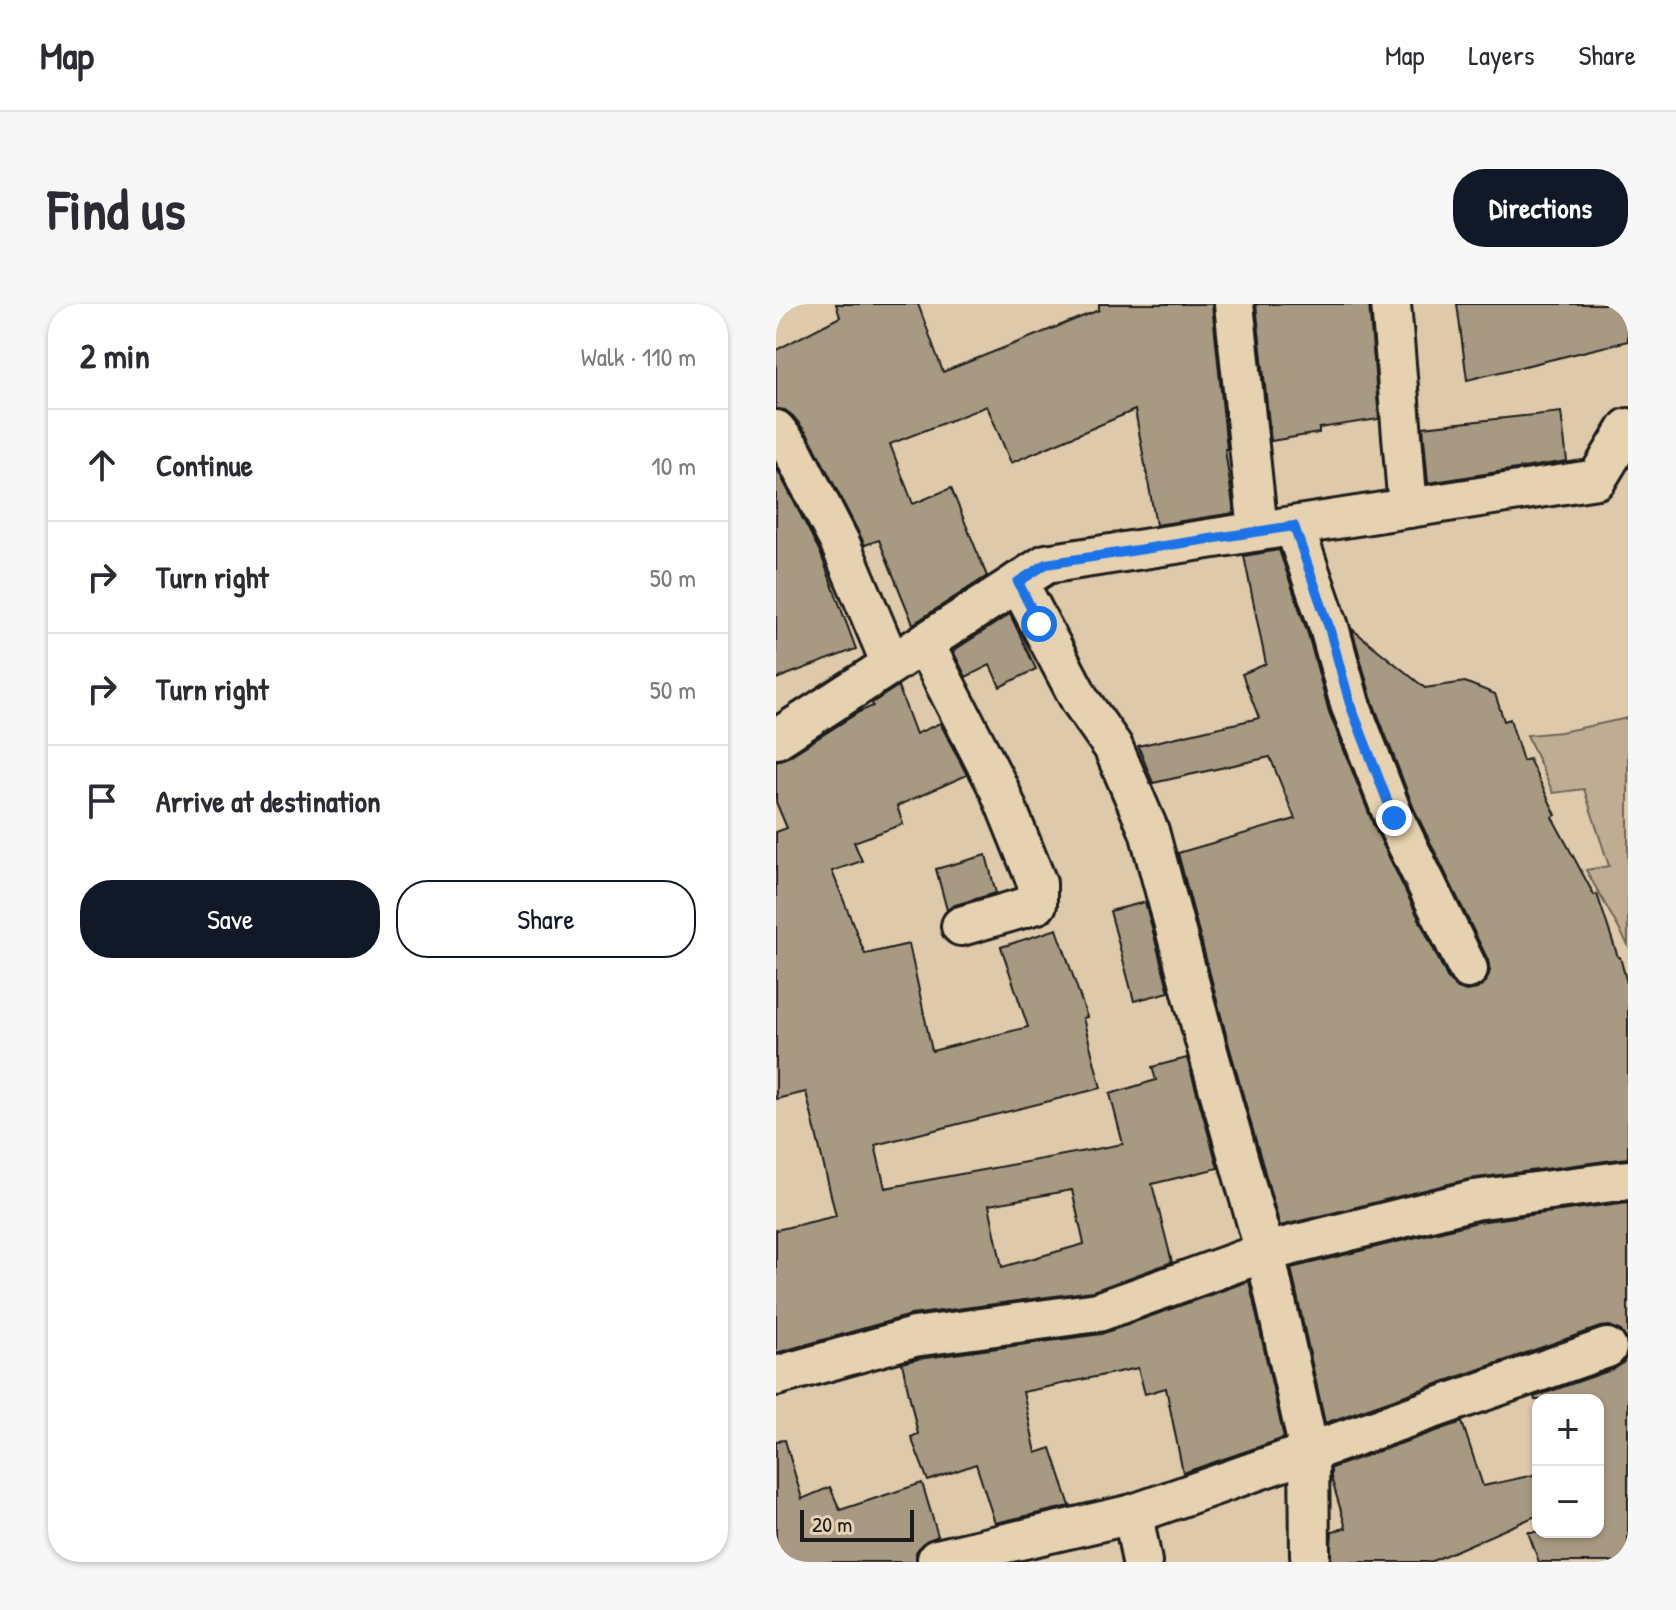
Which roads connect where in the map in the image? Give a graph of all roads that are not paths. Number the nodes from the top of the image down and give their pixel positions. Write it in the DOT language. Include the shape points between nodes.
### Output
graph roads {
  1 [pos="1234,304"];
  2 [pos="1391,304"];
  3 [pos="1628,428"];
  4 [pos="776,430"];
  5 [pos="1408,508"];
  6 [pos="1276,529"];
  7 [pos="1018,582"];
  8 [pos="924,643"];
  9 [pos="891,664"];
  10 [pos="776,739"];
  11 [pos="961,926"];
  12 [pos="1468,969"];
  13 [pos="1628,1180"];
  14 [pos="1265,1252"];
  15 [pos="1607,1348"];
  16 [pos="776,1376"];
  17 [pos="1309,1451"];
  18 [pos="1133,1514"];
  19 [pos="1310,1555"];
  20 [pos="937,1559"];
  21 [pos="1142,1562"];
  1 -- 6 [label="street"];
  2 -- 5 [label="street"];
  3 -- 5 [label="street" via="1597,479"];
  4 -- 9 [label="street" via="792,450 840,543"];
  5 -- 6 [label="street"];
  6 -- 7 [label="street" via="1046,564"];
  6 -- 12 [label="street" via="1329,627 1350,704 1394,818"];
  7 -- 8 [label="street"];
  7 -- 14 [label="street" via="1080,700 1113,747 1149,831"];
  8 -- 9 [label="street"];
  8 -- 11 [label="street" via="999,789 1037,883 1037,904"];
  9 -- 10 [label="street"];
  13 -- 14 [label="street" via="1474,1200"];
  14 -- 16 [label="street" via="1098,1312 914,1337"];
  14 -- 17 [label="street"];
  15 -- 17 [label="street"];
  17 -- 18 [label="street"];
  17 -- 19 [label="street"];
  18 -- 20 [label="street"];
  18 -- 21 [label="street"];
}
